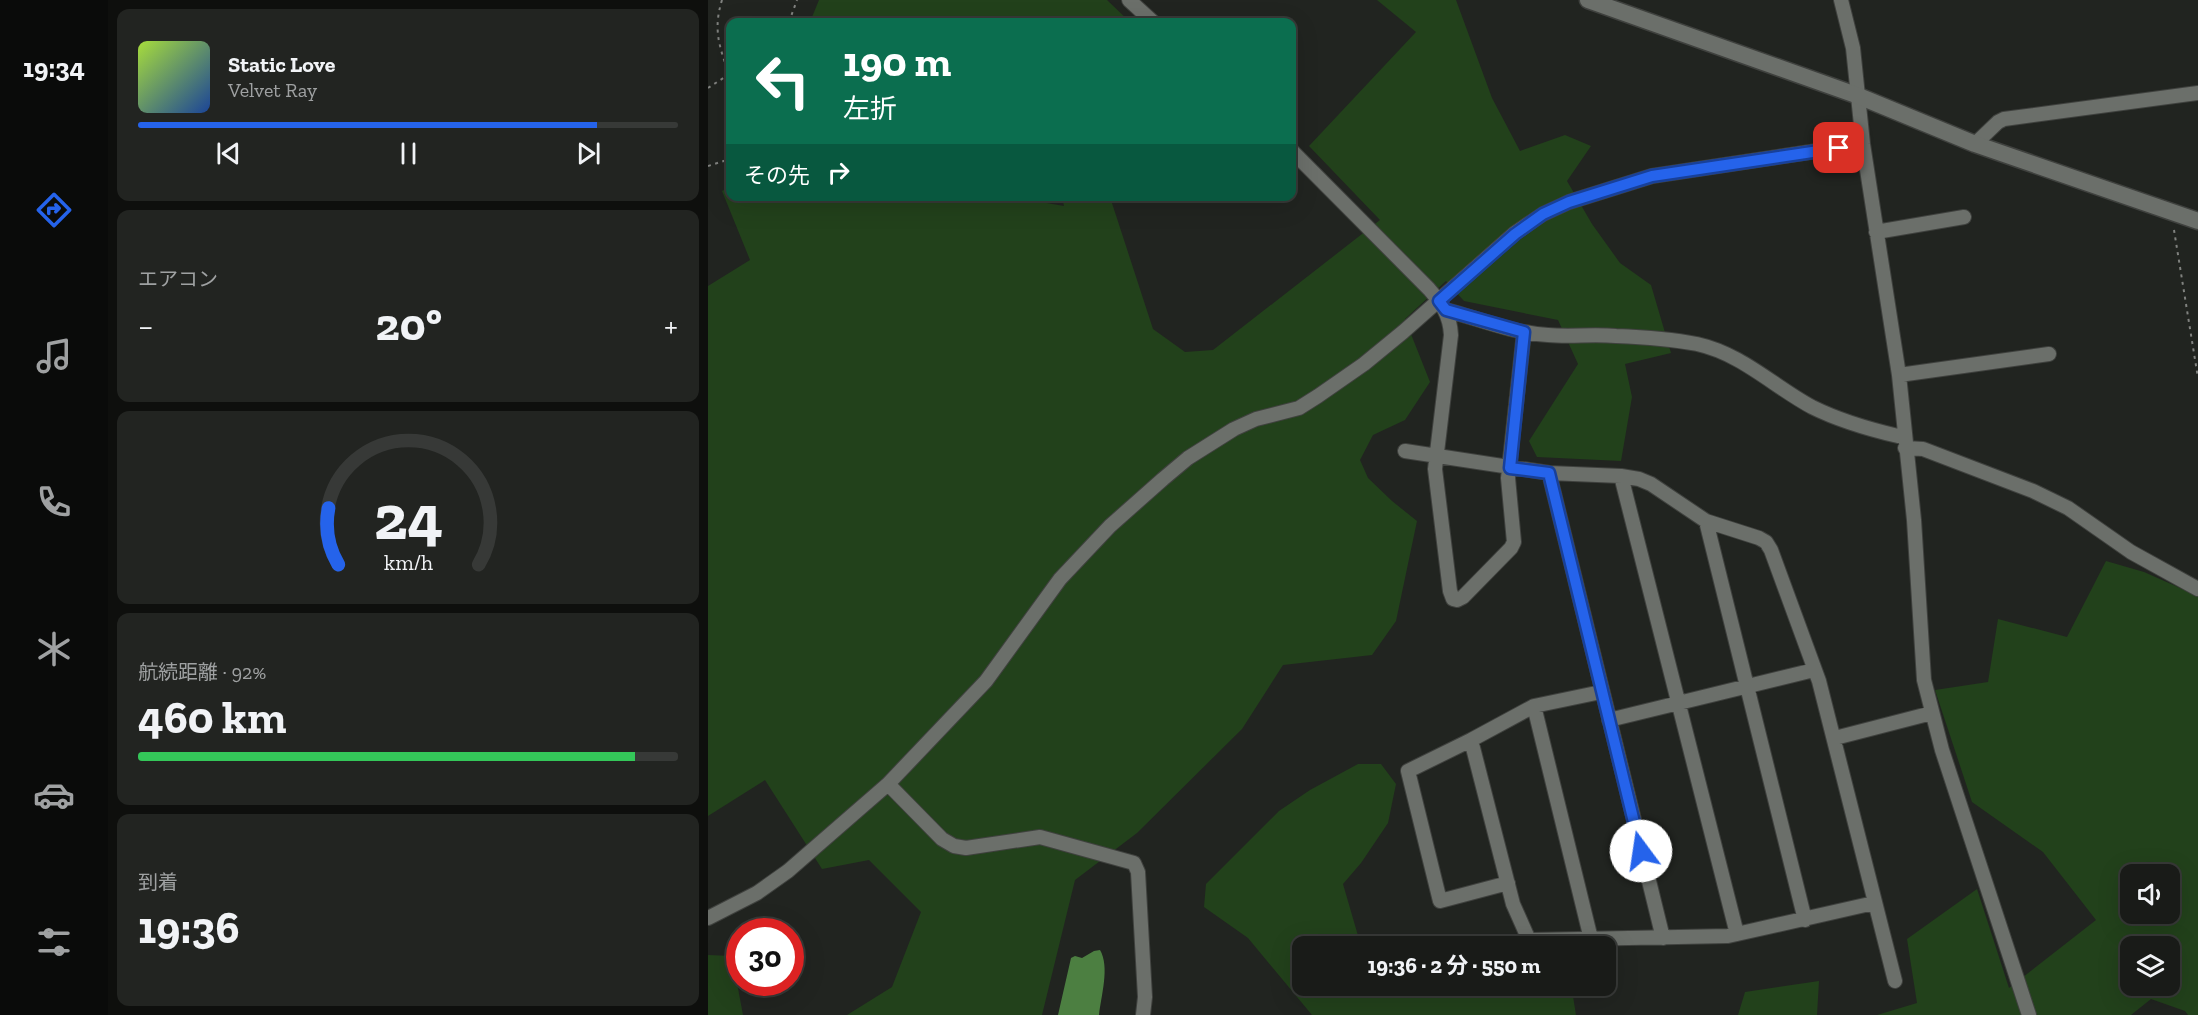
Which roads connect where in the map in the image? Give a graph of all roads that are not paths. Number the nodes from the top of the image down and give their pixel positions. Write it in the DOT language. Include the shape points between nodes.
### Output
graph roads {
  1 [pos="1129,0"];
  2 [pos="1588,0"];
  3 [pos="1840,0"];
  4 [pos="1149,18"];
  5 [pos="2198,93"];
  6 [pos="1856,95"];
  7 [pos="1863,144"];
  8 [pos="1975,144"];
  9 [pos="1296,155"];
  10 [pos="1964,217"];
  11 [pos="2198,221"];
  12 [pos="1876,232"];
  13 [pos="1443,306"];
  14 [pos="1524,332"];
  15 [pos="2049,354"];
  16 [pos="1899,375"];
  17 [pos="1905,442"];
  18 [pos="1405,451"];
  19 [pos="1437,455"];
  20 [pos="1510,468"];
  21 [pos="1549,473"];
  22 [pos="1621,476"];
  23 [pos="1706,521"];
  24 [pos="2198,589"];
  25 [pos="1814,670"];
  26 [pos="1747,685"];
  27 [pos="1601,692"];
  28 [pos="1679,702"];
  29 [pos="1534,706"];
  30 [pos="1932,713"];
  31 [pos="1609,720"];
  32 [pos="1835,738"];
  33 [pos="1471,740"];
  34 [pos="888,784"];
  35 [pos="1508,884"];
  36 [pos="1874,903"];
  37 [pos="708,918"];
  38 [pos="1805,920"];
  39 [pos="1737,934"];
  40 [pos="1527,936"];
  41 [pos="1590,936"];
  42 [pos="1663,938"];
  43 [pos="1616,939"];
  44 [pos="1895,981"];
  45 [pos="1143,1015"];
  46 [pos="2029,1015"];
  1 -- 4 [label="street"];
  2 -- 6 [label="street"];
  3 -- 6 [label="street" via="1852,48"];
  5 -- 8 [label="street" via="2004,119"];
  6 -- 7 [label="street"];
  6 -- 8 [label="street"];
  7 -- 12 [label="street"];
  7 -- 13 [label="street" via="1652,176 1569,202 1515,234"];
  8 -- 11 [label="street"];
  9 -- 13 [label="street"];
  10 -- 12 [label="street"];
  12 -- 16 [label="street"];
  13 -- 14 [label="street"];
  13 -- 19 [label="street" via="1451,335"];
  13 -- 34 [label="street" via="1299,408 1234,429 1163,479 1110,526 1060,579 986,681"];
  14 -- 17 [label="street" via="1615,335 1697,344 1741,361 1811,406 1859,427 1898,436"];
  14 -- 20 [label="street"];
  15 -- 16 [label="street"];
  16 -- 17 [label="street"];
  17 -- 24 [label="street" via="2068,508 2131,552"];
  17 -- 30 [label="street" via="1915,528 1922,666"];
  18 -- 19 [label="street"];
  19 -- 20 [label="street"];
  19 -- 20 [label="street" via="1435,469 1450,591 1457,600 1514,542"];
  20 -- 21 [label="street"];
  21 -- 22 [label="street"];
  21 -- 27 [label="street"];
  22 -- 23 [label="street" via="1651,484"];
  22 -- 28 [label="street"];
  23 -- 25 [label="street" via="1766,542"];
  23 -- 26 [label="street"];
  25 -- 26 [label="street"];
  25 -- 32 [label="street"];
  26 -- 28 [label="street"];
  26 -- 38 [label="street"];
  27 -- 29 [label="street"];
  27 -- 31 [label="street"];
  28 -- 31 [label="street"];
  28 -- 39 [label="street"];
  29 -- 33 [label="street"];
  29 -- 41 [label="street"];
  30 -- 32 [label="street"];
  30 -- 46 [label="street"];
  31 -- 42 [label="street"];
  32 -- 36 [label="street"];
  33 -- 35 [label="street"];
  33 -- 35 [label="street" via="1408,771 1440,901"];
  34 -- 37 [label="street" via="788,871 757,893"];
  34 -- 45 [label="street" via="942,839 954,846 966,848 1040,837 1134,863 1138,872"];
  35 -- 40 [label="street"];
  36 -- 38 [label="street"];
  36 -- 44 [label="street"];
  38 -- 39 [label="street"];
  39 -- 42 [label="street"];
  42 -- 43 [label="street"];
}
